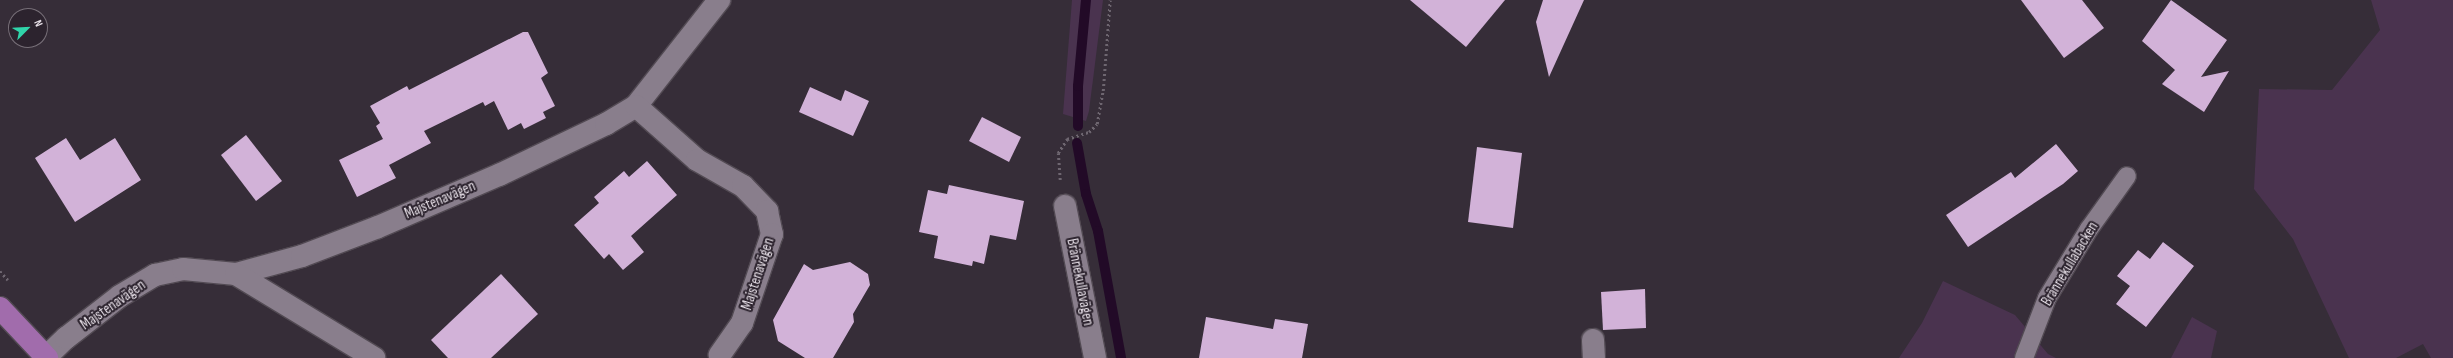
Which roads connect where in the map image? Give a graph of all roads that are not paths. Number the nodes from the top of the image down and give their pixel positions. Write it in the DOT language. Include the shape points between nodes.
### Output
graph roads {
  1 [pos="719,0"];
  2 [pos="636,106"];
  3 [pos="2127,176"];
  4 [pos="1065,206"];
  5 [pos="236,274"];
  6 [pos="0,308"];
  7 [pos="720,354"];
  8 [pos="46,358"];
  9 [pos="374,358"];
  10 [pos="1095,358"];
  11 [pos="2024,358"];
  1 -- 2 [label="street, Majstenavägen"];
  2 -- 5 [label="street, Majstenavägen" via="606,124 514,168 378,227 302,256"];
  2 -- 7 [label="street, Majstenavägen" via="697,160 743,186 767,211 772,234 742,323"];
  3 -- 11 [label="lane, Brännekullabacken" via="2089,229 2047,298"];
  4 -- 10 [label="street, Brännekullavägen"];
  5 -- 8 [label="street, Majstenavägen" via="183,269 155,275 120,296 66,338"];
  5 -- 9 [label="street, Majstenavägen"];
  6 -- 8 [label="main road"];
}
